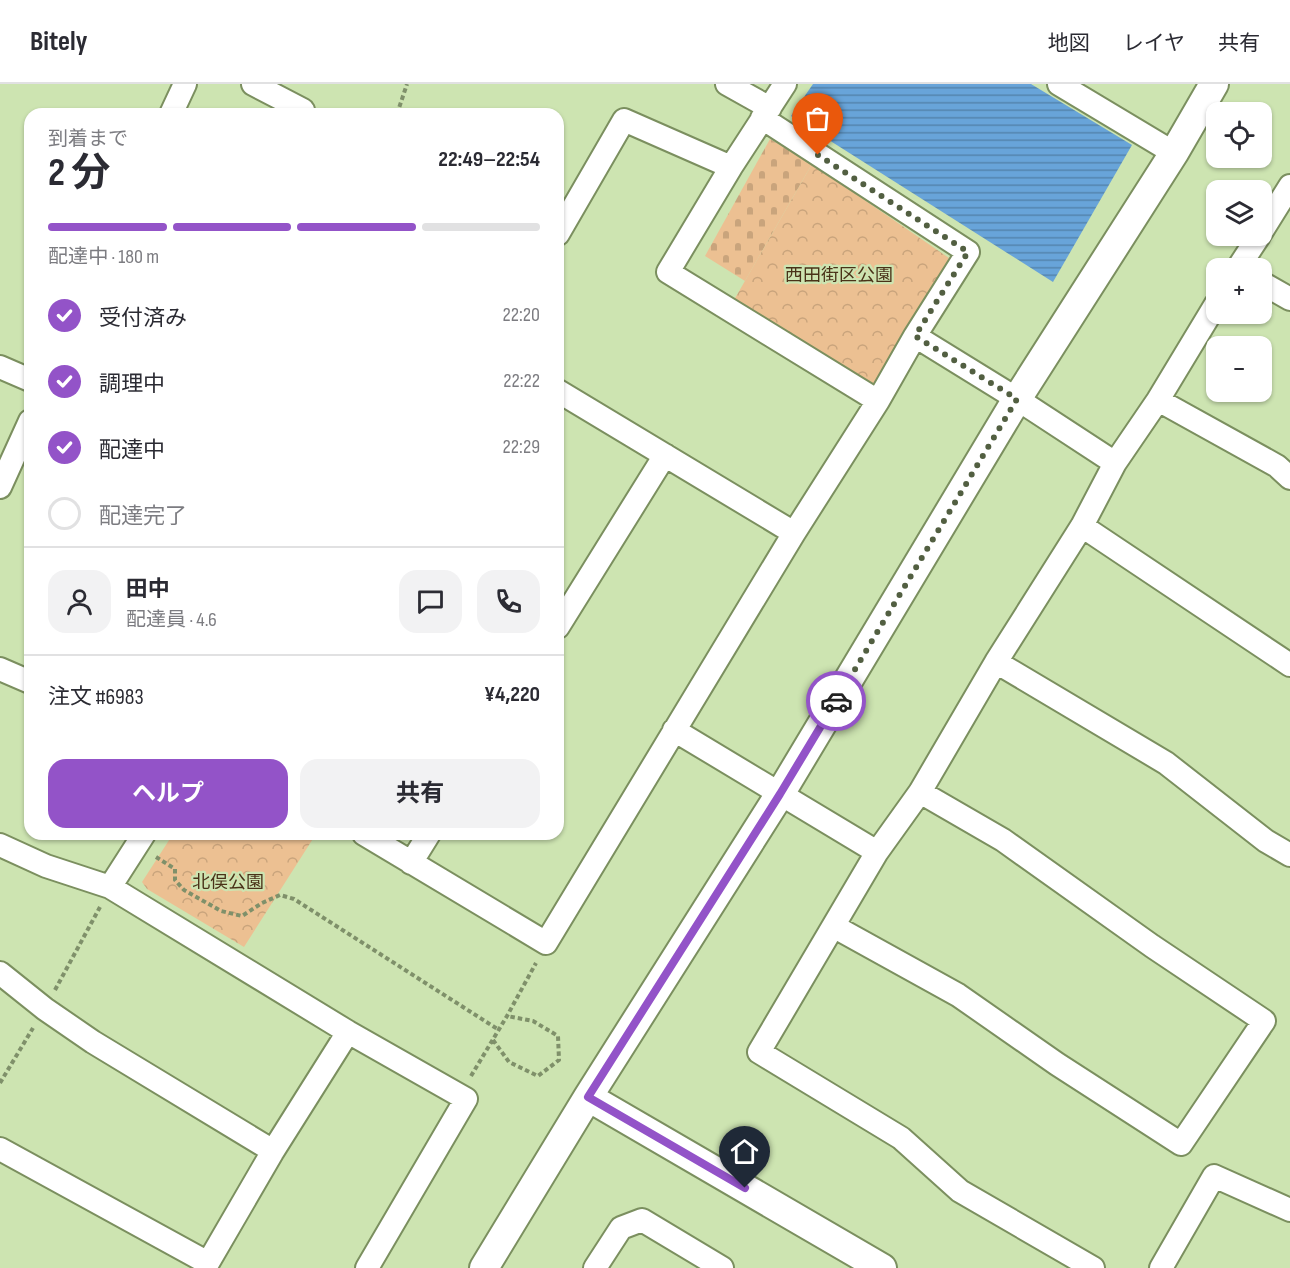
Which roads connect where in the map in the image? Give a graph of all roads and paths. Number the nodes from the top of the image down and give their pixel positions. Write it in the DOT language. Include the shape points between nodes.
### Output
graph roads {
  1 [pos="185,84"];
  2 [pos="253,84"];
  3 [pos="407,84"];
  4 [pos="727,84"];
  5 [pos="785,84"];
  6 [pos="1059,84"];
  7 [pos="1214,84"];
  8 [pos="174,108"];
  9 [pos="299,108"];
  10 [pos="399,108"];
  11 [pos="766,113"];
  12 [pos="1174,153"];
  13 [pos="731,167"];
  14 [pos="1290,186"];
  15 [pos="1272,215"];
  16 [pos="564,224"];
  17 [pos="1272,289"];
  18 [pos="1290,299"];
  19 [pos="1206,321"];
  20 [pos="915,336"];
  21 [pos="0,367"];
  22 [pos="24,377"];
  23 [pos="564,395"];
  24 [pos="1017,399"];
  25 [pos="1158,400"];
  26 [pos="878,401"];
  27 [pos="24,434"];
  28 [pos="665,455"];
  29 [pos="1115,463"];
  30 [pos="1290,478"];
  31 [pos="0,487"];
  32 [pos="1082,526"];
  33 [pos="794,533"];
  34 [pos="564,617"];
  35 [pos="996,662"];
  36 [pos="1290,665"];
  37 [pos="0,669"];
  38 [pos="24,679"];
  39 [pos="674,730"];
  40 [pos="920,792"];
  41 [pos="780,794"];
  42 [pos="140,840"];
  43 [pos="374,840"];
  44 [pos="425,840"];
  45 [pos="0,845"];
  46 [pos="877,852"];
  47 [pos="1290,855"];
  48 [pos="411,863"];
  49 [pos="169,864"];
  50 [pos="110,887"];
  51 [pos="835,927"];
  52 [pos="546,943"];
  53 [pos="0,973"];
  54 [pos="45,1009"];
  55 [pos="507,1016"];
  56 [pos="499,1030"];
  57 [pos="348,1032"];
  58 [pos="493,1041"];
  59 [pos="0,1083"];
  60 [pos="460,1095"];
  61 [pos="588,1097"];
  62 [pos="0,1149"];
  63 [pos="273,1151"];
  64 [pos="1290,1210"];
  65 [pos="207,1265"];
  66 [pos="367,1268"];
  67 [pos="484,1268"];
  68 [pos="595,1268"];
  69 [pos="722,1268"];
  70 [pos="882,1268"];
  71 [pos="1093,1268"];
  72 [pos="1161,1268"];
  1 -- 8 [label="street"];
  2 -- 9 [label="street"];
  3 -- 10 [label="path"];
  4 -- 11 [label="street"];
  5 -- 11 [label="street"];
  6 -- 12 [label="street"];
  7 -- 12 [label="street"];
  11 -- 13 [label="street"];
  11 -- 20 [label="street" via="968,252"];
  12 -- 24 [label="street"];
  13 -- 16 [label="street" via="624,120"];
  13 -- 26 [label="street" via="668,272"];
  14 -- 15 [label="street"];
  17 -- 18 [label="street"];
  19 -- 25 [label="street"];
  20 -- 24 [label="street"];
  20 -- 26 [label="street"];
  21 -- 22 [label="street"];
  23 -- 28 [label="street"];
  24 -- 29 [label="street"];
  24 -- 41 [label="street"];
  25 -- 29 [label="street"];
  25 -- 30 [label="street" via="1277,466"];
  26 -- 33 [label="street"];
  27 -- 31 [label="street"];
  28 -- 33 [label="street"];
  28 -- 34 [label="street"];
  29 -- 32 [label="street"];
  32 -- 35 [label="street"];
  32 -- 36 [label="street"];
  33 -- 39 [label="street"];
  35 -- 40 [label="street"];
  35 -- 47 [label="street" via="1166,764"];
  37 -- 38 [label="street"];
  39 -- 41 [label="street"];
  39 -- 52 [label="street"];
  40 -- 46 [label="street"];
  40 -- 51 [label="street" via="1003,840 1264,1021 1181,1144 958,995"];
  41 -- 46 [label="street"];
  41 -- 61 [label="street"];
  42 -- 50 [label="street"];
  43 -- 48 [label="street"];
  44 -- 48 [label="street"];
  45 -- 50 [label="street" via="46,866"];
  46 -- 51 [label="street"];
  48 -- 52 [label="street"];
  49 -- 56 [label="path" via="184,890 221,911 242,916 279,895 294,899"];
  50 -- 54 [label="path"];
  50 -- 57 [label="street"];
  51 -- 71 [label="street" via="759,1052 901,1138 960,1191"];
  52 -- 55 [label="path"];
  53 -- 54 [label="street"];
  54 -- 59 [label="path"];
  54 -- 63 [label="street"];
  55 -- 56 [label="path"];
  55 -- 58 [label="path" via="533,1021 558,1036 559,1060 538,1076 509,1062"];
  56 -- 58 [label="path"];
  57 -- 60 [label="street"];
  57 -- 63 [label="street"];
  58 -- 60 [label="path"];
  60 -- 66 [label="street" via="466,1099"];
  61 -- 67 [label="street"];
  61 -- 70 [label="street"];
  62 -- 65 [label="street"];
  63 -- 65 [label="street"];
  64 -- 72 [label="street" via="1214,1176"];
  68 -- 69 [label="street" via="621,1228 642,1220"];
}
